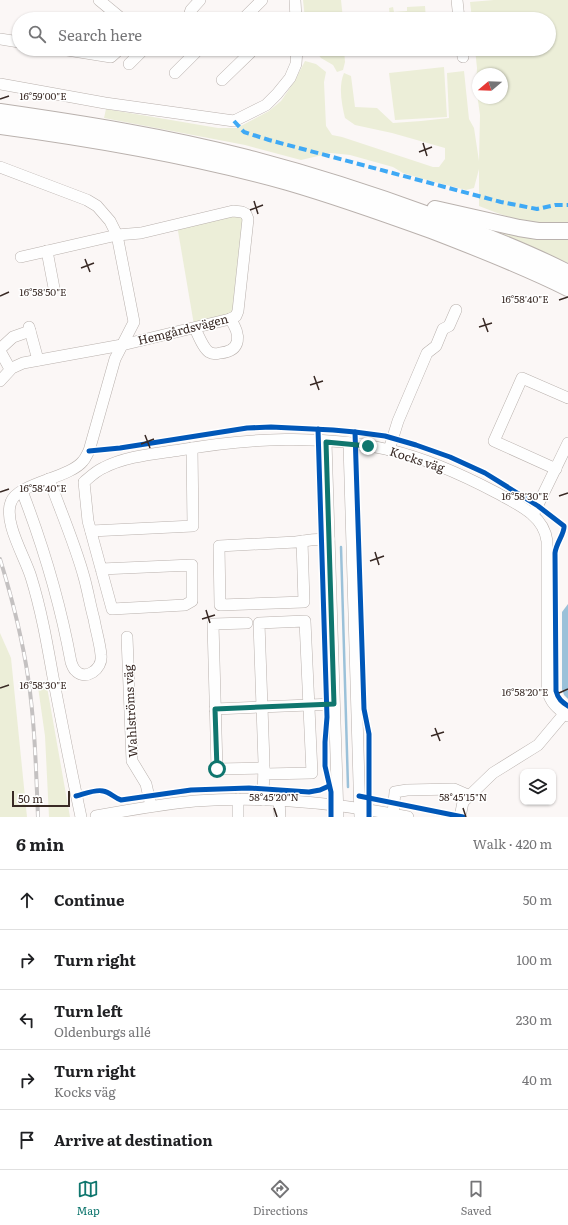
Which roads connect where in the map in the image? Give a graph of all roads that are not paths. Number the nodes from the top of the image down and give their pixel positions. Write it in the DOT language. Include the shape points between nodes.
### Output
graph roads {
  1 [pos="99,0"];
  2 [pos="200,0"];
  3 [pos="262,0"];
  4 [pos="295,0"];
  5 [pos="457,0"];
  6 [pos="112,4"];
  7 [pos="190,12"];
  8 [pos="250,12"];
  9 [pos="296,12"];
  10 [pos="458,12"];
  11 [pos="0,39"];
  12 [pos="12,41"];
  13 [pos="137,56"];
  14 [pos="192,56"];
  15 [pos="247,56"];
  16 [pos="297,56"];
  17 [pos="129,64"];
  18 [pos="175,73"];
  19 [pos="222,80"];
  20 [pos="0,84"];
  21 [pos="0,112"];
  22 [pos="0,126"];
  23 [pos="0,167"];
  24 [pos="373,195"];
  25 [pos="568,231"];
  26 [pos="117,235"];
  27 [pos="47,251"];
  28 [pos="21,257"];
  29 [pos="568,272"];
  30 [pos="54,288"];
  31 [pos="568,288"];
  32 [pos="456,310"];
  33 [pos="230,319"];
  34 [pos="195,328"];
  35 [pos="122,345"];
  36 [pos="0,350"];
  37 [pos="38,360"];
  38 [pos="10,369"];
  39 [pos="0,381"];
  40 [pos="568,398"];
  41 [pos="326,442"];
  42 [pos="349,444"];
  43 [pos="568,444"];
  44 [pos="192,448"];
  45 [pos="389,450"];
  46 [pos="556,469"];
  47 [pos="49,479"];
  48 [pos="17,493"];
  49 [pos="533,515"];
  50 [pos="91,531"];
  51 [pos="329,539"];
  52 [pos="302,541"];
  53 [pos="101,569"];
  54 [pos="247,623"];
  55 [pos="127,636"];
  56 [pos="334,704"];
  57 [pos="309,705"];
  58 [pos="262,707"];
  59 [pos="215,709"];
  60 [pos="566,715"];
  61 [pos="264,771"];
  62 [pos="470,796"];
  63 [pos="238,800"];
  64 [pos="263,800"];
  65 [pos="279,800"];
  66 [pos="338,806"];
  67 [pos="146,810"];
  68 [pos="360,813"];
  69 [pos="393,814"];
  70 [pos="108,815"];
  71 [pos="96,816"];
  72 [pos="80,817"];
  73 [pos="238,817"];
  74 [pos="280,817"];
  75 [pos="338,817"];
  76 [pos="408,817"];
  77 [pos="460,817"];
  1 -- 6 [label="street"];
  2 -- 7 [label="street"];
  3 -- 8 [label="street"];
  4 -- 9 [label="street"];
  5 -- 10 [label="street"];
  11 -- 12 [label="street"];
  13 -- 17 [label="street"];
  14 -- 18 [label="street"];
  15 -- 19 [label="street"];
  16 -- 20 [label="street" via="290,78 277,94 266,105 234,121 105,103"];
  21 -- 24 [label="highway" via="118,130 245,157"];
  22 -- 31 [label="highway" via="180,156 288,182 469,244"];
  23 -- 26 [label="street, Hemgårdsvägen" via="87,200 97,206 110,221"];
  24 -- 25 [label="highway" via="519,228"];
  24 -- 29 [label="highway" via="473,232"];
  26 -- 27 [label="street"];
  26 -- 33 [label="street, Hemgårdsvägen" via="233,211 246,214 238,311 236,316"];
  26 -- 35 [label="street, Hemgårdsvägen" via="134,322"];
  27 -- 28 [label="street"];
  27 -- 30 [label="street"];
  32 -- 45 [label="street" via="449,326 443,329 436,346 427,353 398,421"];
  33 -- 34 [label="street, Hemgårdsvägen"];
  33 -- 34 [label="street" via="236,327 238,337 236,346 228,352 209,353"];
  34 -- 35 [label="street, Hemgårdsvägen"];
  35 -- 37 [label="street, Hemgårdsvägen"];
  35 -- 47 [label="street" via="115,359 87,456 75,468"];
  36 -- 37 [label="street" via="13,337 30,329"];
  36 -- 38 [label="street"];
  37 -- 38 [label="street, Hemgårdsvägen"];
  38 -- 39 [label="street, Hemgårdsvägen"];
  40 -- 46 [label="street" via="522,378 494,441"];
  41 -- 42 [label="street, Kocks väg"];
  41 -- 44 [label="street, Kocks väg" via="257,441"];
  41 -- 51 [label="street"];
  42 -- 45 [label="street, Kocks väg"];
  42 -- 68 [label="street"];
  43 -- 46 [label="street"];
  44 -- 50 [label="street, Kocks väg" via="124,460 102,468 84,482"];
  44 -- 50 [label="street" via="193,526"];
  45 -- 49 [label="street, Kocks väg" via="452,471 495,492"];
  46 -- 49 [label="street"];
  47 -- 48 [label="street"];
  47 -- 48 [label="street" via="84,577 102,657 97,670 91,673 77,672 71,662 58,598 37,530"];
  48 -- 72 [label="street" via="8,509 9,519 29,571 41,616"];
  49 -- 60 [label="street, Kocks väg" via="542,525 547,540 547,690 550,700"];
  50 -- 53 [label="street"];
  51 -- 52 [label="street"];
  51 -- 56 [label="street"];
  52 -- 52 [label="street" via="219,546 220,604 304,602"];
  53 -- 53 [label="street" via="112,609 185,604 192,601 192,565"];
  54 -- 59 [label="street" via="212,624"];
  55 -- 67 [label="street, Wahlströms väg" via="132,762 146,784"];
  56 -- 57 [label="street"];
  56 -- 66 [label="street"];
  57 -- 58 [label="street"];
  57 -- 58 [label="street" via="306,621 267,622 259,623"];
  57 -- 61 [label="street" via="312,773"];
  58 -- 59 [label="street"];
  58 -- 61 [label="street"];
  59 -- 61 [label="street" via="217,769"];
  60 -- 62 [label="street" via="538,745 493,773"];
  61 -- 64 [label="street"];
  62 -- 69 [label="street" via="454,789 395,792"];
  62 -- 77 [label="street" via="463,802"];
  63 -- 64 [label="street"];
  63 -- 67 [label="street" via="195,801"];
  63 -- 73 [label="street"];
  64 -- 65 [label="street"];
  65 -- 66 [label="street"];
  65 -- 74 [label="street"];
  66 -- 68 [label="street"];
  66 -- 75 [label="street"];
  67 -- 70 [label="street"];
  68 -- 69 [label="street"];
  69 -- 76 [label="street"];
  70 -- 71 [label="street"];
}
